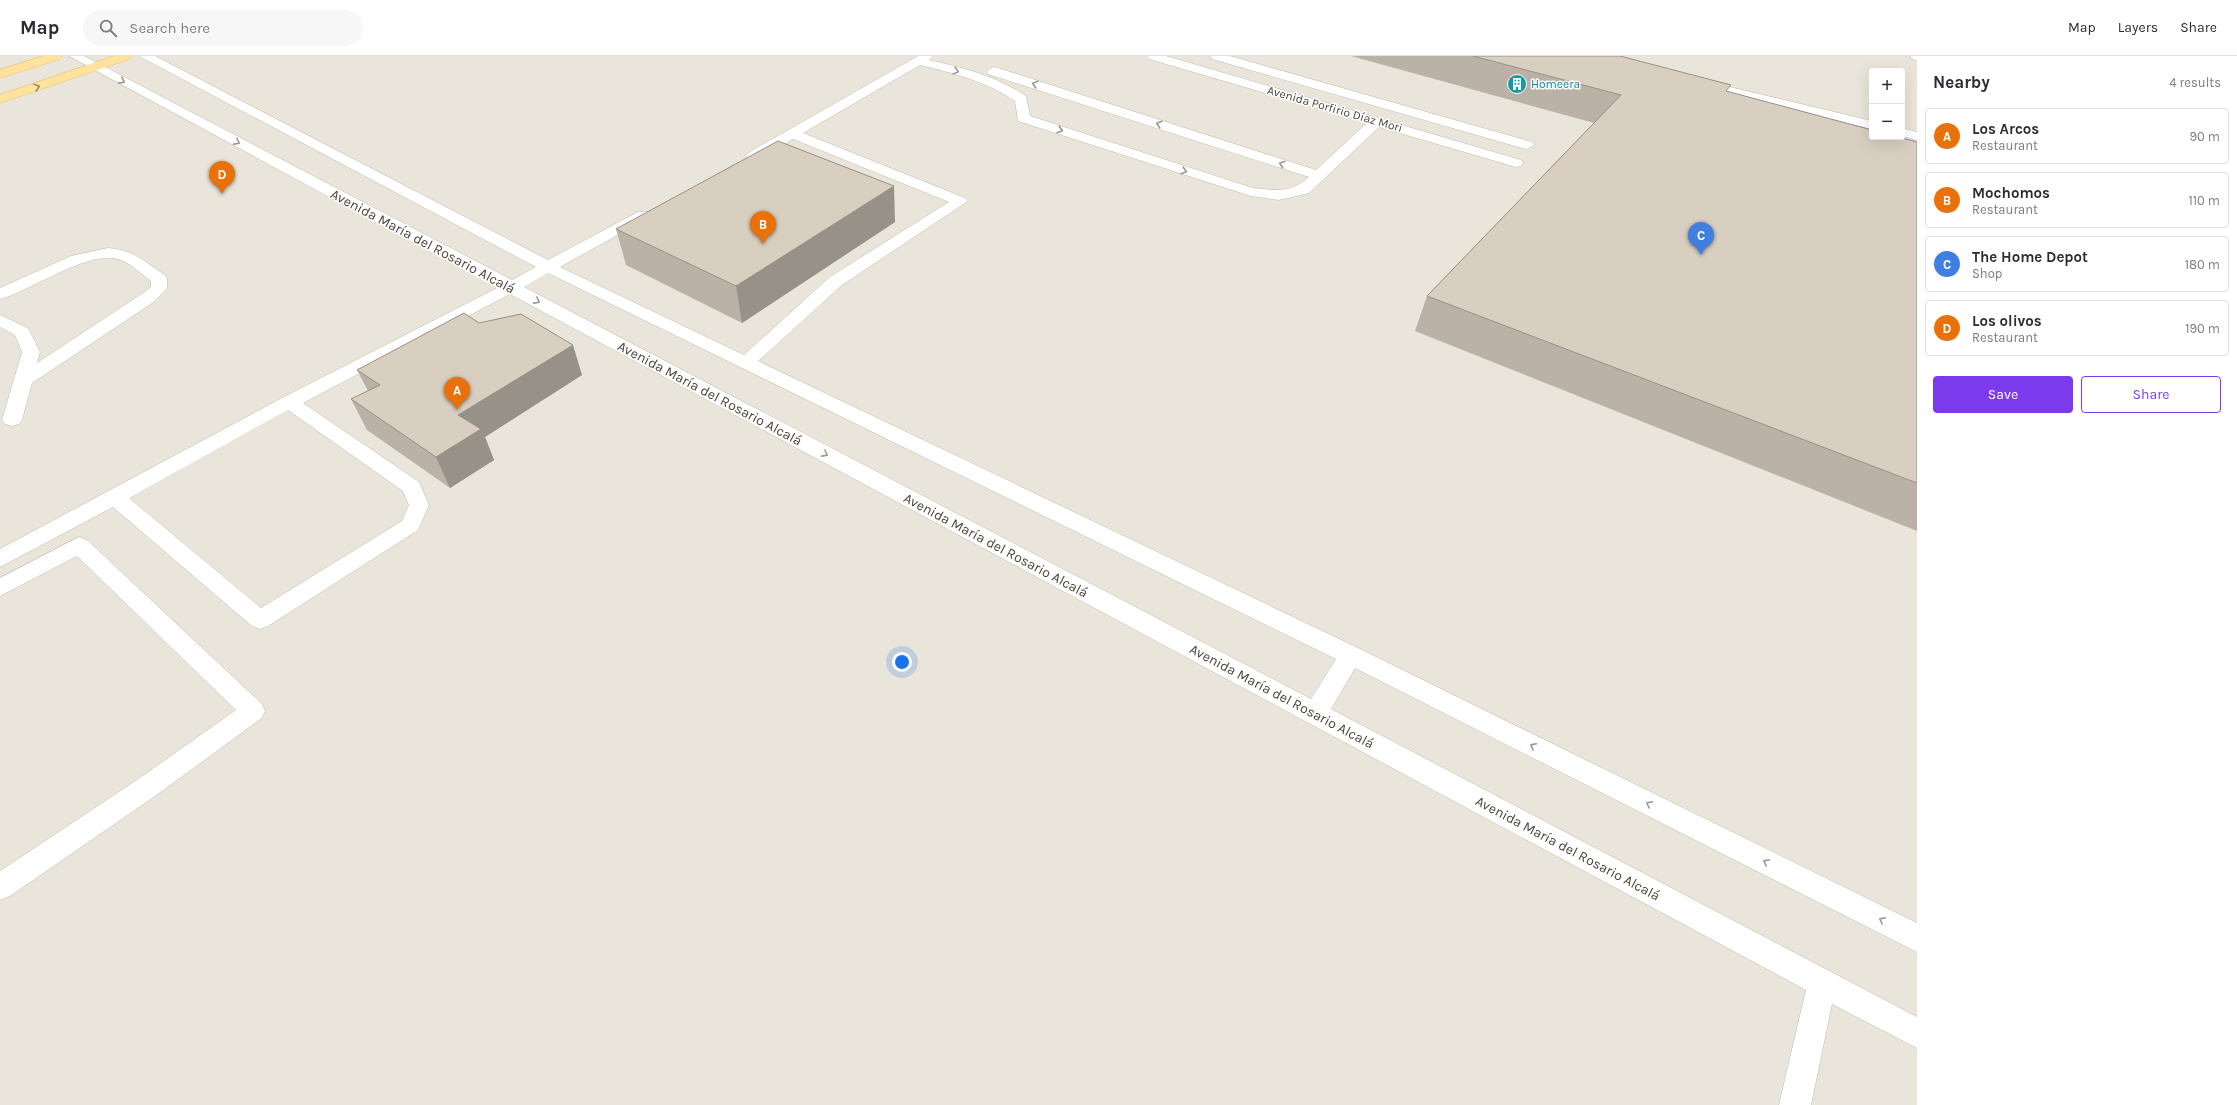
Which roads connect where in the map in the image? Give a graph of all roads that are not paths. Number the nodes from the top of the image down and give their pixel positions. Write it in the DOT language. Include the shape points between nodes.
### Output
graph roads {
  1 [pos="56,56"];
  2 [pos="75,56"];
  3 [pos="126,56"];
  4 [pos="145,56"];
  5 [pos="948,56"];
  6 [pos="1153,56"];
  7 [pos="1216,56"];
  8 [pos="923,58"];
  9 [pos="95,67"];
  10 [pos="0,74"];
  11 [pos="1730,91"];
  12 [pos="0,100"];
  13 [pos="1378,121"];
  14 [pos="1869,124"];
  15 [pos="1905,133"];
  16 [pos="793,134"];
  17 [pos="1917,136"];
  18 [pos="1527,145"];
  19 [pos="1516,163"];
  20 [pos="737,165"];
  21 [pos="1319,176"];
  22 [pos="660,206"];
  23 [pos="548,267"];
  24 [pos="510,287"];
  25 [pos="0,294"];
  26 [pos="0,320"];
  27 [pos="745,364"];
  28 [pos="23,380"];
  29 [pos="289,402"];
  30 [pos="12,420"];
  31 [pos="114,496"];
  32 [pos="0,559"];
  33 [pos="0,588"];
  34 [pos="1350,655"];
  35 [pos="1315,714"];
  36 [pos="0,887"];
  37 [pos="1917,938"];
  38 [pos="1822,983"];
  39 [pos="1917,1033"];
  40 [pos="1795,1105"];
  1 -- 10 [label="main road"];
  2 -- 9 [label="street, Avenida María del Rosario Alcalá"];
  3 -- 9 [label="main road"];
  4 -- 23 [label="street"];
  21 -- 5 [label="street, one-way"];
  6 -- 13 [label="street, Avenida Porfirio Díaz Mori"];
  7 -- 18 [label="street, Avenida Porfirio Díaz Mori"];
  8 -- 16 [label="street"];
  8 -- 21 [label="street, one-way" via="990,80 1011,91 1022,99 1023,118 1251,192 1279,195 1304,190"];
  12 -- 9 [label="main road, one-way"];
  9 -- 24 [label="street, Avenida María del Rosario Alcalá, one-way"];
  11 -- 14 [label="street"];
  13 -- 19 [label="street, Avenida Porfirio Díaz Mori"];
  13 -- 21 [label="street"];
  15 -- 17 [label="street"];
  16 -- 20 [label="street"];
  16 -- 27 [label="street" via="960,202 836,281"];
  22 -- 23 [label="street"];
  23 -- 24 [label="street"];
  23 -- 27 [label="street"];
  24 -- 29 [label="street"];
  24 -- 35 [label="street, Avenida María del Rosario Alcalá, one-way"];
  25 -- 28 [label="street" via="84,257 102,252 122,254 159,279 159,288 149,297"];
  26 -- 28 [label="street" via="22,332 31,352"];
  27 -- 34 [label="street"];
  28 -- 30 [label="street"];
  29 -- 31 [label="street"];
  29 -- 31 [label="street" via="412,487 419,505 411,525 260,620"];
  31 -- 32 [label="street"];
  33 -- 36 [label="street" via="79,544 253,711 146,788"];
  34 -- 35 [label="street"];
  37 -- 34 [label="street, one-way"];
  35 -- 38 [label="street, Avenida María del Rosario Alcalá"];
  38 -- 39 [label="street, Avenida María del Rosario Alcalá"];
  38 -- 40 [label="street"];
}
